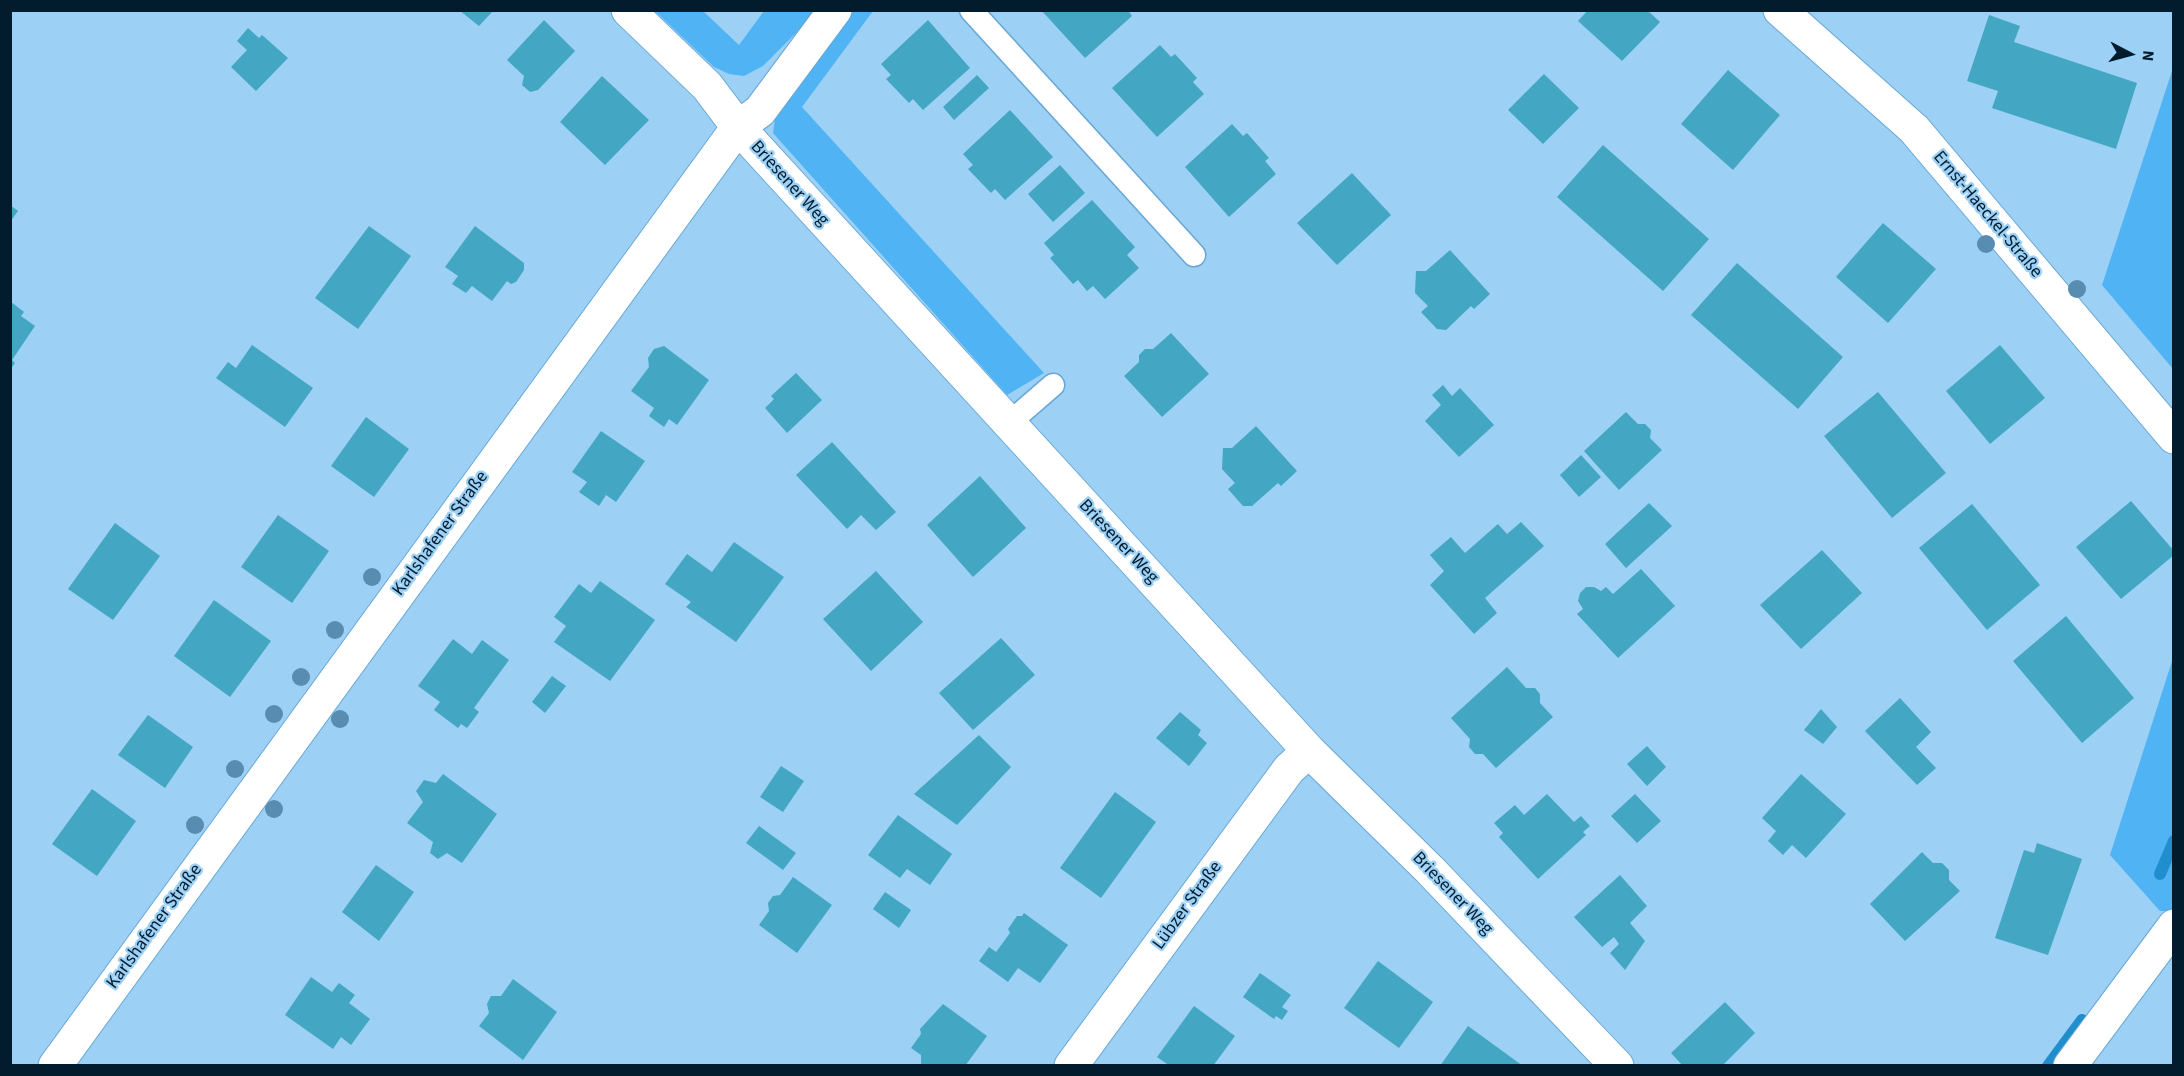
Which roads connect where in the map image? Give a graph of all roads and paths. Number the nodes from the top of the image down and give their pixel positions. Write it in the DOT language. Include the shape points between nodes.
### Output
graph roads {
  1 [pos="628,10"];
  2 [pos="835,10"];
  3 [pos="971,10"];
  4 [pos="1780,10"];
  5 [pos="738,127"];
  6 [pos="1194,255"];
  7 [pos="1053,385"];
  8 [pos="1008,424"];
  9 [pos="2174,438"];
  10 [pos="1309,751"];
  11 [pos="2174,927"];
  12 [pos="55,1065"];
  13 [pos="1071,1065"];
  14 [pos="1617,1065"];
  15 [pos="2070,1065"];
  1 -- 5 [label="street, Briesener Weg" via="707,86"];
  2 -- 5 [label="street, Karlshafener Straße" via="760,111"];
  3 -- 6 [label="lane"];
  4 -- 9 [label="street, Ernst-Haeckel-Straße" via="1914,129"];
  5 -- 8 [label="street, Briesener Weg"];
  5 -- 12 [label="street, Karlshafener Straße"];
  7 -- 8 [label="lane"];
  8 -- 10 [label="street, Briesener Weg"];
  10 -- 13 [label="street, Lübzer Straße" via="1289,769"];
  10 -- 14 [label="street, Briesener Weg" via="1430,870"];
  11 -- 15 [label="street"];
}
